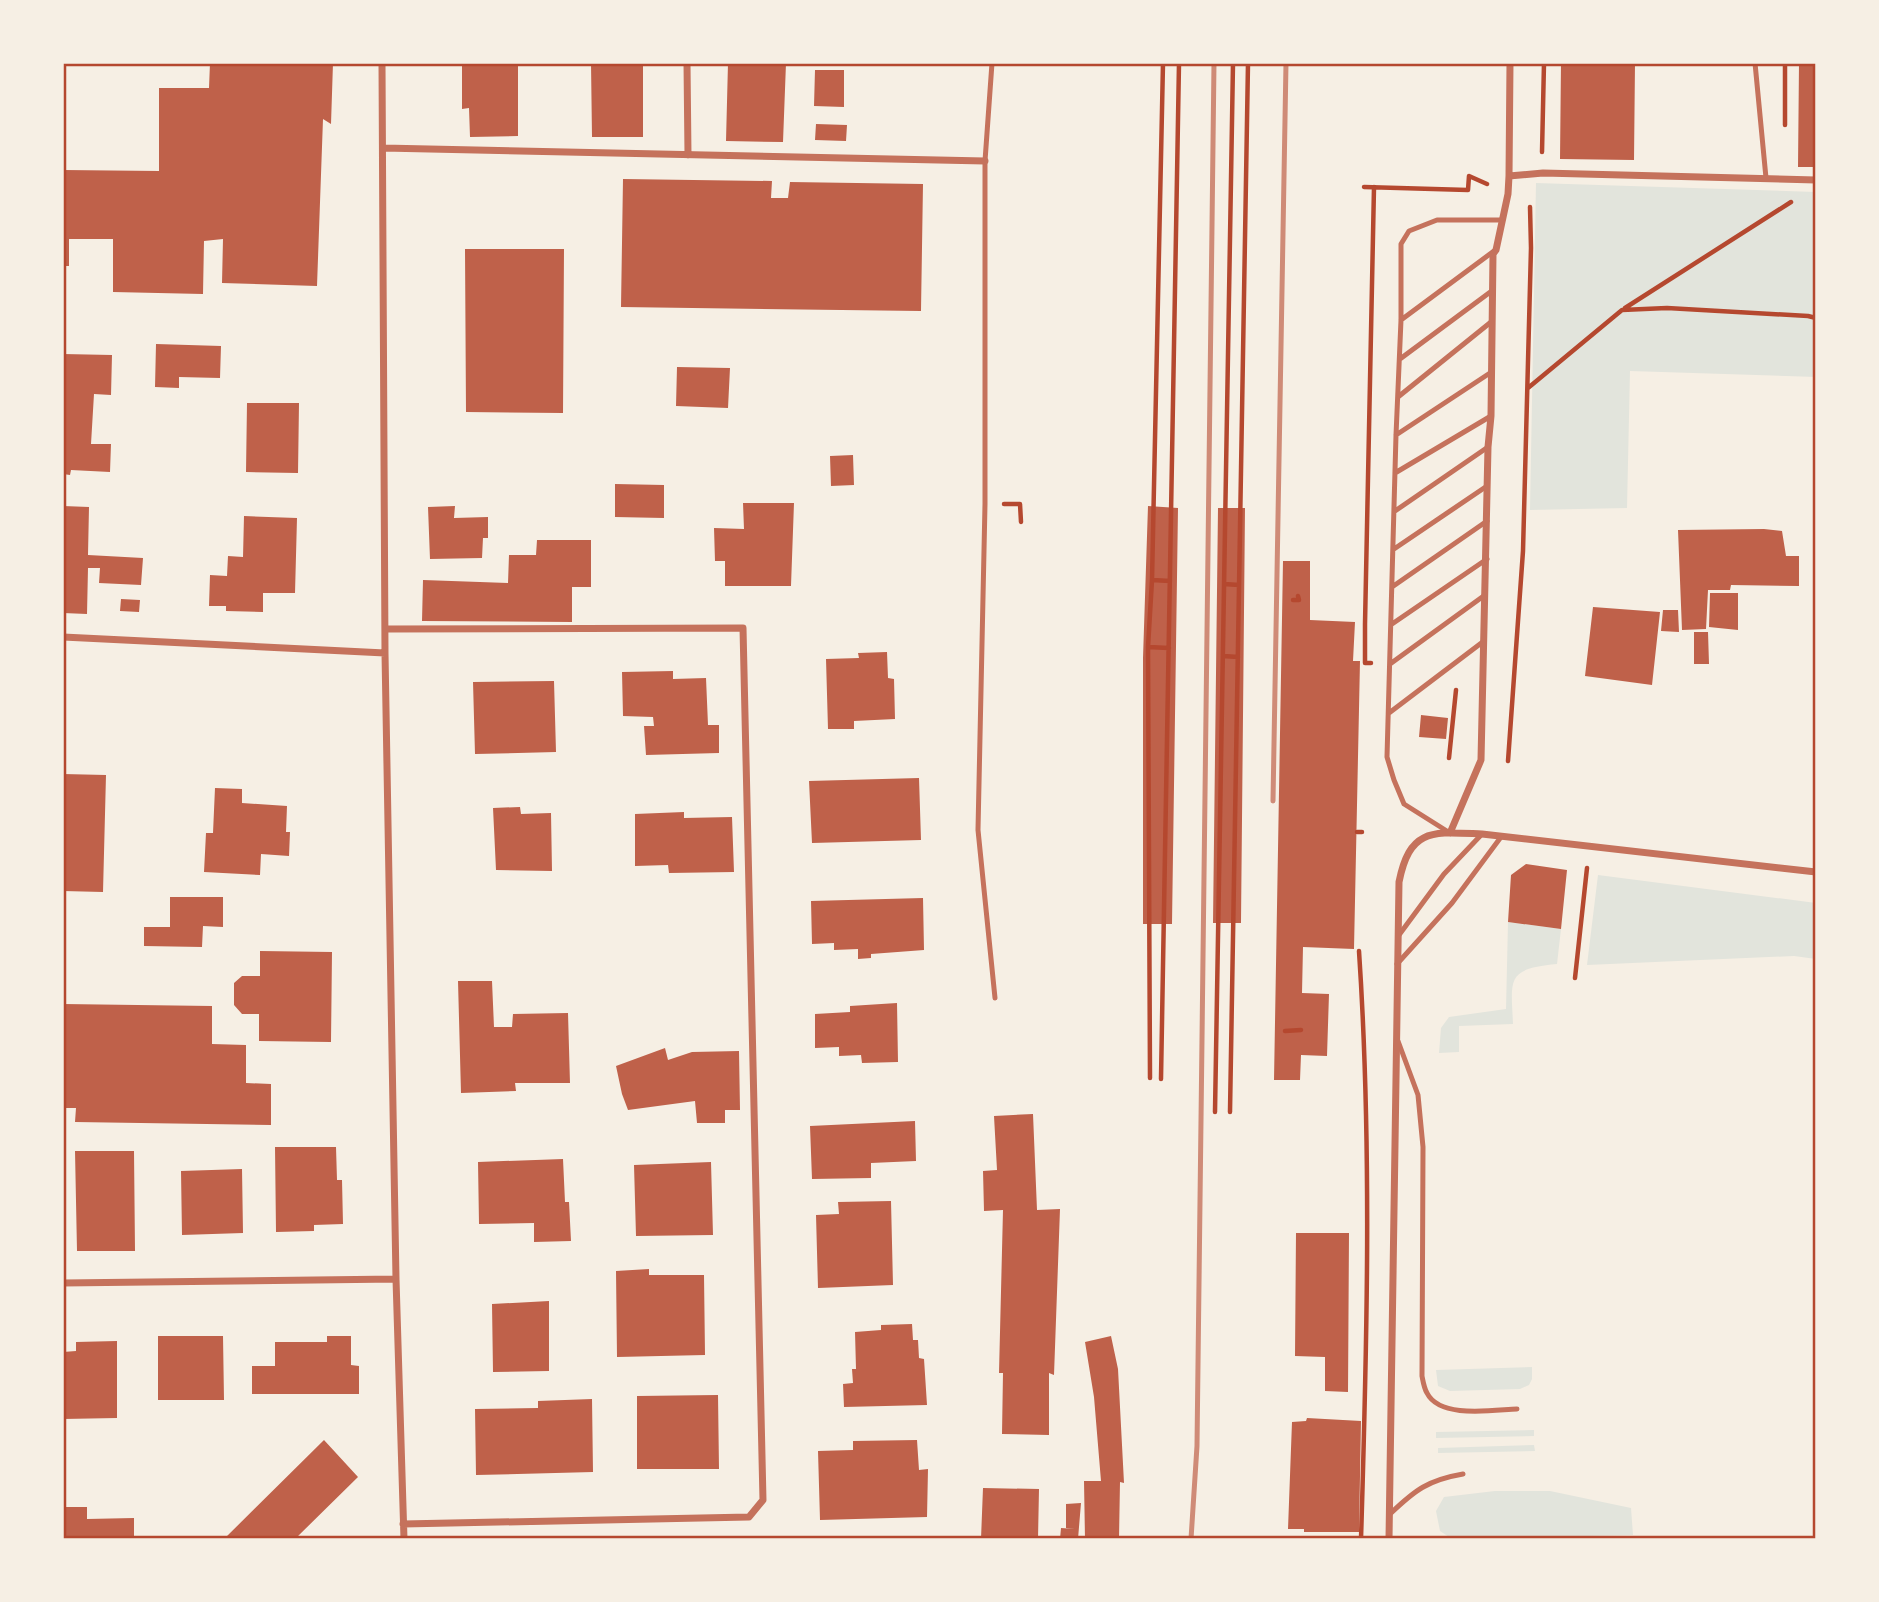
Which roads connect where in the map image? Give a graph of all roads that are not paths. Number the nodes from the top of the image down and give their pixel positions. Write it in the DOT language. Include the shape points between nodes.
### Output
graph roads {
  1 [pos="382,63"];
  2 [pos="687,63"];
  3 [pos="992,63"];
  4 [pos="1510,63"];
  5 [pos="1755,63"];
  6 [pos="383,148"];
  7 [pos="688,155"];
  8 [pos="985,162"];
  9 [pos="1509,176"];
  10 [pos="1766,178"];
  11 [pos="1816,180"];
  12 [pos="1502,219"];
  13 [pos="1496,250"];
  14 [pos="1493,290"];
  15 [pos="1401,320"];
  16 [pos="1491,322"];
  17 [pos="1400,359"];
  18 [pos="1490,373"];
  19 [pos="1398,397"];
  20 [pos="1491,416"];
  21 [pos="1396,435"];
  22 [pos="1489,447"];
  23 [pos="1395,473"];
  24 [pos="1489,484"];
  25 [pos="1395,511"];
  26 [pos="1487,521"];
  27 [pos="1394,549"];
  28 [pos="1487,559"];
  29 [pos="1392,587"];
  30 [pos="1485,595"];
  31 [pos="1392,624"];
  32 [pos="386,629"];
  33 [pos="63,638"];
  34 [pos="1484,640"];
  35 [pos="385,653"];
  36 [pos="1390,664"];
  37 [pos="1389,713"];
  38 [pos="1450,832"];
  39 [pos="1482,834"];
  40 [pos="1502,837"];
  41 [pos="1816,872"];
  42 [pos="1399,935"];
  43 [pos="1396,966"];
  44 [pos="995,998"];
  45 [pos="1396,1035"];
  46 [pos="396,1279"];
  47 [pos="63,1283"];
  48 [pos="1517,1409"];
  49 [pos="1463,1474"];
  50 [pos="1390,1514"];
  51 [pos="403,1524"];
  52 [pos="404,1539"];
  53 [pos="1389,1539"];
  1 -- 6 [label="street"];
  2 -- 7 [label="street"];
  3 -- 8 [label="lane"];
  4 -- 9 [label="street"];
  5 -- 10 [label="lane"];
  6 -- 7 [label="street"];
  6 -- 32 [label="street"];
  7 -- 8 [label="street"];
  8 -- 44 [label="lane" via="985,504 978,830"];
  9 -- 10 [label="street"];
  9 -- 12 [label="street"];
  10 -- 11 [label="street"];
  12 -- 13 [label="street"];
  12 -- 15 [label="lane" via="1437,219 1409,232 1401,244"];
  13 -- 14 [label="street"];
  13 -- 15 [label="lane"];
  14 -- 16 [label="street"];
  14 -- 17 [label="lane"];
  15 -- 17 [label="lane"];
  16 -- 18 [label="street"];
  16 -- 19 [label="lane"];
  17 -- 19 [label="lane"];
  18 -- 20 [label="street"];
  18 -- 21 [label="lane"];
  19 -- 21 [label="lane"];
  20 -- 22 [label="street"];
  20 -- 23 [label="lane"];
  21 -- 23 [label="lane"];
  22 -- 24 [label="street"];
  22 -- 25 [label="lane"];
  23 -- 25 [label="lane"];
  24 -- 26 [label="street"];
  24 -- 27 [label="lane"];
  25 -- 27 [label="lane"];
  26 -- 28 [label="street"];
  26 -- 29 [label="lane"];
  27 -- 29 [label="lane"];
  28 -- 30 [label="street"];
  28 -- 31 [label="lane"];
  29 -- 31 [label="lane"];
  30 -- 34 [label="street"];
  30 -- 36 [label="lane"];
  31 -- 36 [label="lane"];
  32 -- 35 [label="street"];
  32 -- 51 [label="street" via="743,628 763,1500 749,1517"];
  33 -- 35 [label="street"];
  34 -- 37 [label="lane"];
  34 -- 38 [label="street" via="1481,760"];
  35 -- 46 [label="street"];
  36 -- 37 [label="lane"];
  37 -- 38 [label="lane" via="1387,757 1405,804"];
  38 -- 39 [label="street"];
  38 -- 42 [label="street" via="1415,842 1402,863"];
  39 -- 40 [label="street"];
  39 -- 42 [label="lane" via="1444,874"];
  40 -- 41 [label="street"];
  40 -- 43 [label="lane"];
  42 -- 43 [label="street"];
  43 -- 45 [label="street"];
  45 -- 48 [label="lane" via="1418,1095 1423,1147 1422,1376 1426,1392 1450,1409"];
  45 -- 50 [label="street"];
  46 -- 47 [label="street"];
  46 -- 51 [label="street"];
  49 -- 50 [label="lane" via="1438,1478 1415,1490"];
  50 -- 53 [label="street"];
  51 -- 52 [label="street"];
}
